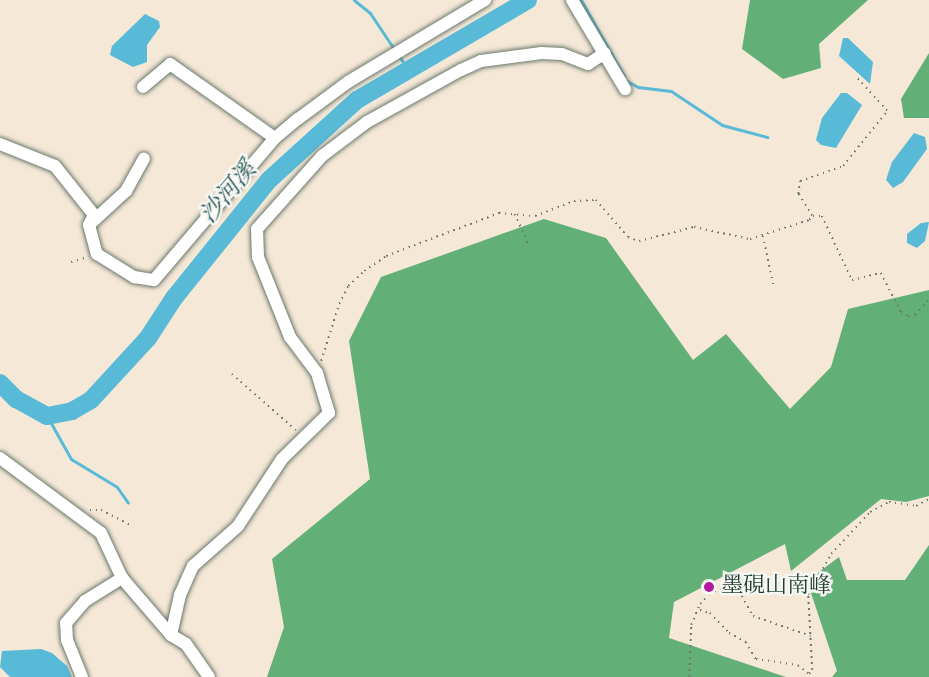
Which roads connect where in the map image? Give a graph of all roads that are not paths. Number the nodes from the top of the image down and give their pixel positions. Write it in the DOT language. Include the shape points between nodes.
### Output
graph roads {
  1 [pos="485,0"];
  2 [pos="572,1"];
  3 [pos="604,53"];
  4 [pos="143,87"];
  5 [pos="625,89"];
  6 [pos="275,138"];
  7 [pos="0,144"];
  8 [pos="144,159"];
  9 [pos="89,225"];
  10 [pos="0,458"];
  11 [pos="122,578"];
  12 [pos="171,635"];
  13 [pos="82,677"];
  14 [pos="209,677"];
  1 -- 6 [label="street" via="348,82"];
  2 -- 3 [label="street"];
  3 -- 5 [label="street"];
  3 -- 12 [label="street" via="588,64 562,54 541,53 481,61 367,122 315,164 257,229 258,257 290,337 317,373 328,413 282,459 238,526 193,566 180,595"];
  4 -- 6 [label="street" via="170,64"];
  6 -- 9 [label="street" via="154,280 134,277 97,254"];
  7 -- 9 [label="street" via="55,166 94,215"];
  8 -- 9 [label="street" via="126,191"];
  10 -- 11 [label="street" via="101,533"];
  11 -- 12 [label="street"];
  11 -- 13 [label="street" via="85,601 66,623 67,640"];
  12 -- 14 [label="street" via="186,644"];
}
